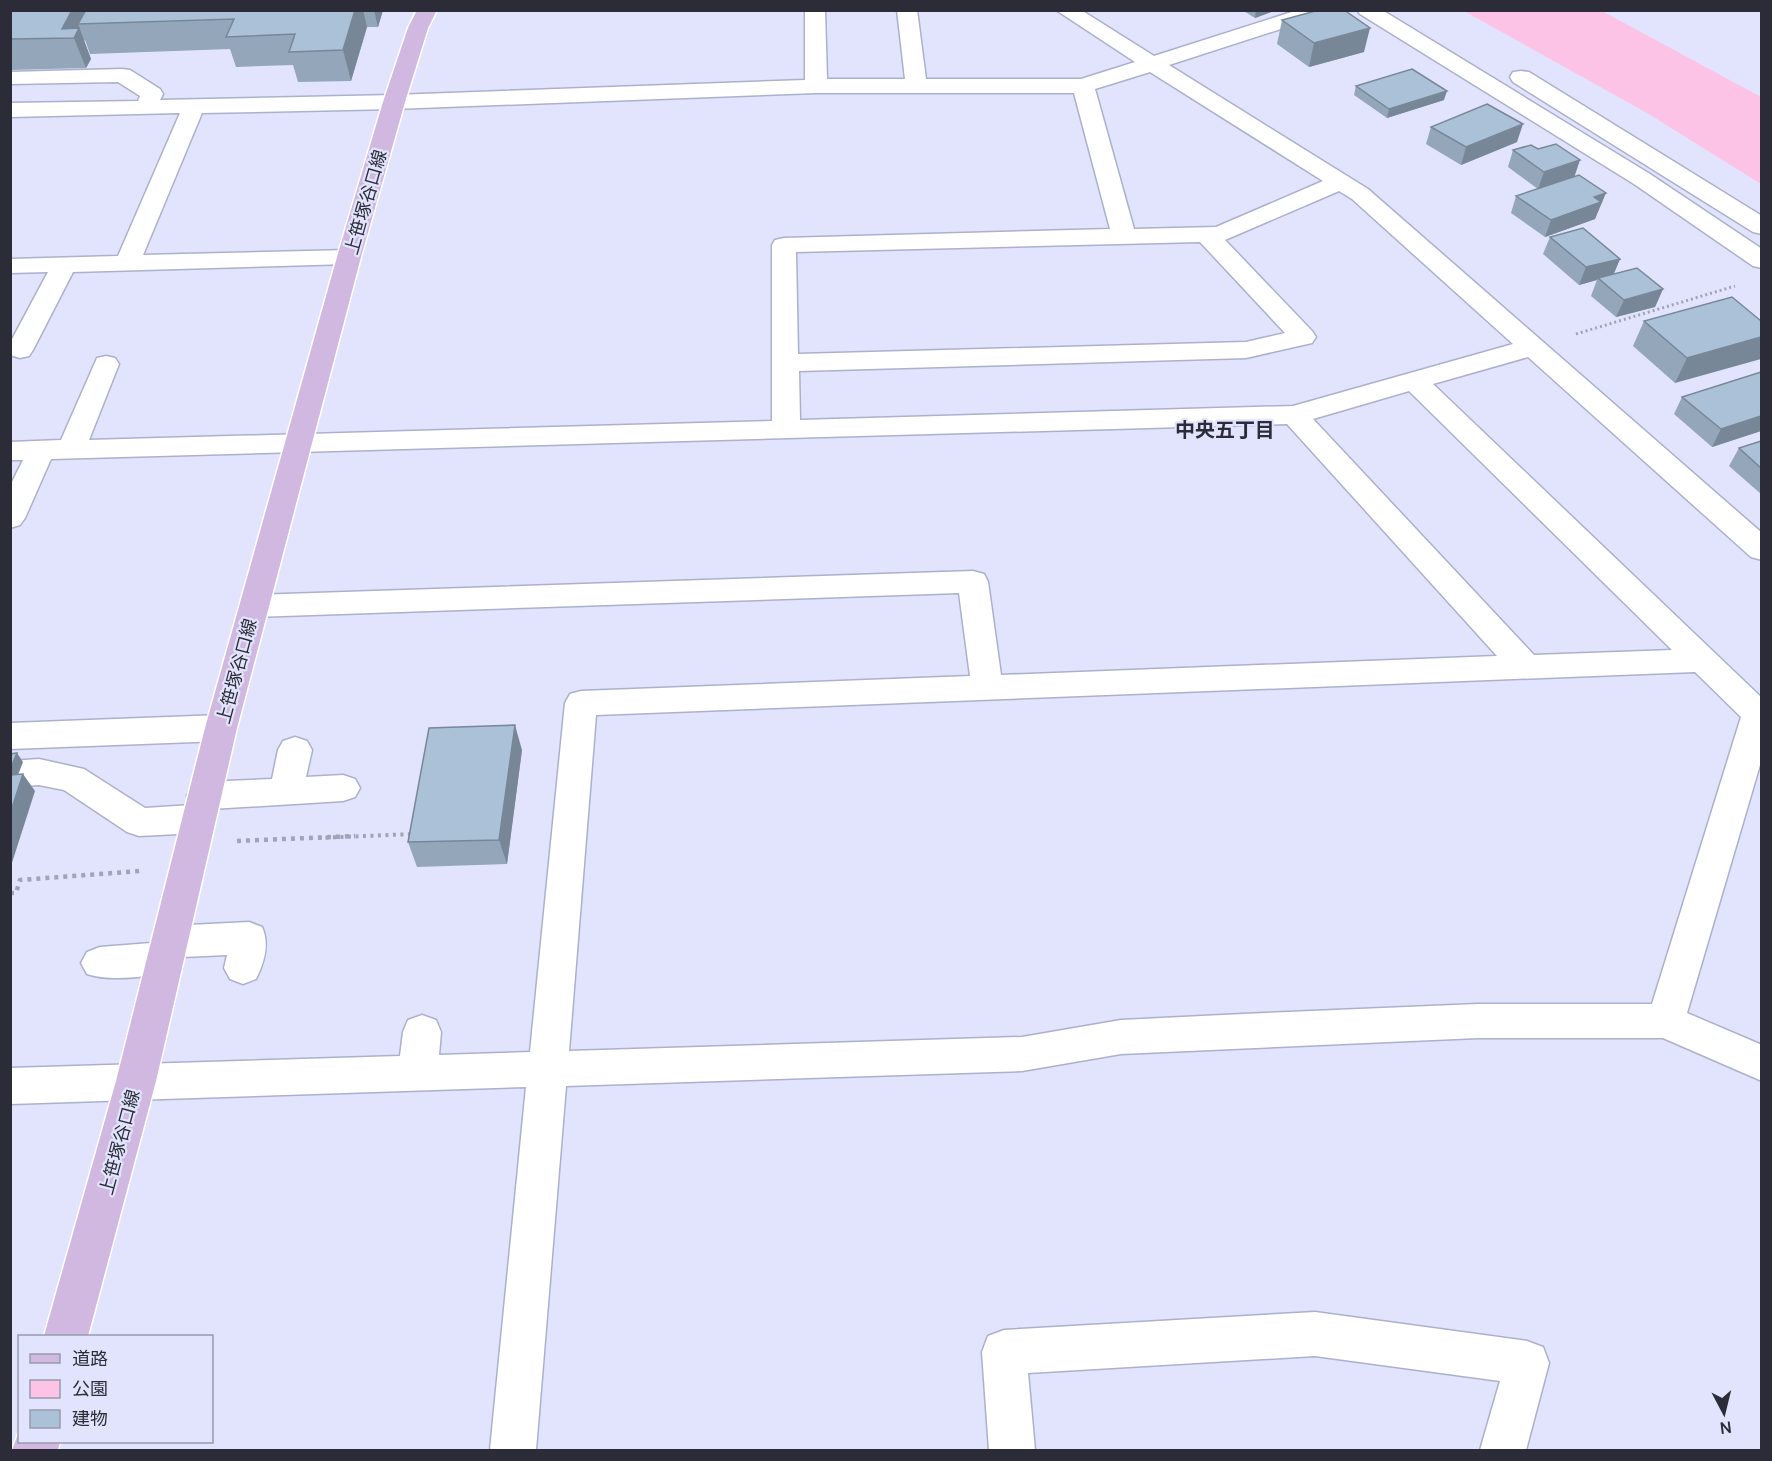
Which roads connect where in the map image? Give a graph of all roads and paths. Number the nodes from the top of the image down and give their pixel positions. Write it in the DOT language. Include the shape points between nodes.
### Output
graph roads {
  1 [pos="427,10"];
  2 [pos="815,10"];
  3 [pos="907,10"];
  4 [pos="1066,10"];
  5 [pos="1320,10"];
  6 [pos="1367,10"];
  7 [pos="1154,64"];
  8 [pos="1502,66"];
  9 [pos="10,78"];
  10 [pos="916,85"];
  11 [pos="816,86"];
  12 [pos="1083,86"];
  13 [pos="394,102"];
  14 [pos="194,106"];
  15 [pos="146,108"];
  16 [pos="10,110"];
  17 [pos="1340,182"];
  18 [pos="1761,227"];
  19 [pos="1206,234"];
  20 [pos="1124,236"];
  21 [pos="349,256"];
  22 [pos="1761,261"];
  23 [pos="128,262"];
  24 [pos="65,264"];
  25 [pos="10,266"];
  26 [pos="1738,285"];
  27 [pos="1532,347"];
  28 [pos="20,350"];
  29 [pos="786,363"];
  30 [pos="106,364"];
  31 [pos="1414,381"];
  32 [pos="1294,415"];
  33 [pos="786,428"];
  34 [pos="300,444"];
  35 [pos="70,450"];
  36 [pos="10,451"];
  37 [pos="41,451"];
  38 [pos="10,518"];
  39 [pos="1761,550"];
  40 [pos="254,606"];
  41 [pos="1704,660"];
  42 [pos="1526,667"];
  43 [pos="987,687"];
  44 [pos="221,729"];
  45 [pos="10,736"];
  46 [pos="295,750"];
  47 [pos="10,774"];
  48 [pos="343,788"];
  49 [pos="286,791"];
  50 [pos="202,807"];
  51 [pos="424,833"];
  52 [pos="237,841"];
  53 [pos="147,871"];
  54 [pos="10,893"];
  55 [pos="167,950"];
  56 [pos="100,963"];
  57 [pos="243,968"];
  58 [pos="1666,1022"];
  59 [pos="422,1032"];
  60 [pos="1761,1064"];
  61 [pos="548,1070"];
  62 [pos="417,1074"];
  63 [pos="136,1081"];
  64 [pos="10,1086"];
  65 [pos="66,1335"];
  66 [pos="513,1450"];
  67 [pos="1012,1450"];
  68 [pos="1503,1450"];
  1 -- 13 [label="main road, 上笹塚谷口線"];
  2 -- 11 [label="street"];
  3 -- 10 [label="street"];
  4 -- 7 [label="street"];
  5 -- 7 [label="street"];
  6 -- 22 [label="street" via="1642,179"];
  7 -- 12 [label="street"];
  7 -- 17 [label="street"];
  8 -- 18 [label="street"];
  9 -- 15 [label="street" via="122,75 152,94"];
  10 -- 11 [label="street"];
  10 -- 12 [label="street"];
  11 -- 13 [label="street"];
  12 -- 20 [label="street"];
  13 -- 14 [label="street"];
  13 -- 21 [label="main road, 上笹塚谷口線"];
  14 -- 15 [label="street"];
  14 -- 23 [label="street"];
  15 -- 16 [label="street"];
  17 -- 19 [label="street" via="1220,234"];
  17 -- 27 [label="street" via="1360,194"];
  19 -- 20 [label="street"];
  19 -- 29 [label="street" via="1303,337 1246,350"];
  20 -- 29 [label="street" via="784,245"];
  21 -- 23 [label="street"];
  21 -- 34 [label="main road, 上笹塚谷口線"];
  23 -- 24 [label="street"];
  24 -- 25 [label="street"];
  24 -- 28 [label="street"];
  26 -- 27 [label="path"];
  27 -- 31 [label="street"];
  27 -- 39 [label="street"];
  29 -- 33 [label="street"];
  30 -- 35 [label="street"];
  31 -- 32 [label="street"];
  31 -- 41 [label="street"];
  32 -- 33 [label="street"];
  32 -- 42 [label="street"];
  33 -- 34 [label="street"];
  34 -- 35 [label="street"];
  34 -- 40 [label="main road, 上笹塚谷口線"];
  35 -- 37 [label="street"];
  36 -- 37 [label="street"];
  37 -- 38 [label="street"];
  40 -- 43 [label="street" via="973,582"];
  40 -- 44 [label="main road, 上笹塚谷口線"];
  41 -- 42 [label="street"];
  41 -- 58 [label="street" via="1758,714"];
  42 -- 43 [label="street"];
  43 -- 61 [label="street" via="581,703"];
  44 -- 45 [label="street"];
  44 -- 50 [label="main road, 上笹塚谷口線"];
  46 -- 49 [label="street"];
  47 -- 50 [label="street" via="39,772 72,778 139,822"];
  48 -- 49 [label="street"];
  49 -- 50 [label="street"];
  50 -- 55 [label="main road, 上笹塚谷口線"];
  51 -- 52 [label="path"];
  53 -- 54 [label="path" via="20,880 16,893"];
  55 -- 56 [label="street"];
  55 -- 57 [label="street" via="249,938"];
  55 -- 63 [label="main road, 上笹塚谷口線"];
  58 -- 60 [label="street"];
  58 -- 61 [label="street" via="1478,1021 1243,1031 1121,1037 1022,1054"];
  59 -- 62 [label="street"];
  61 -- 62 [label="street"];
  61 -- 66 [label="street"];
  62 -- 63 [label="street"];
  63 -- 64 [label="street"];
  63 -- 65 [label="main road, 上笹塚谷口線"];
  67 -- 68 [label="street" via="1004,1352 1315,1334 1527,1362"];
}
